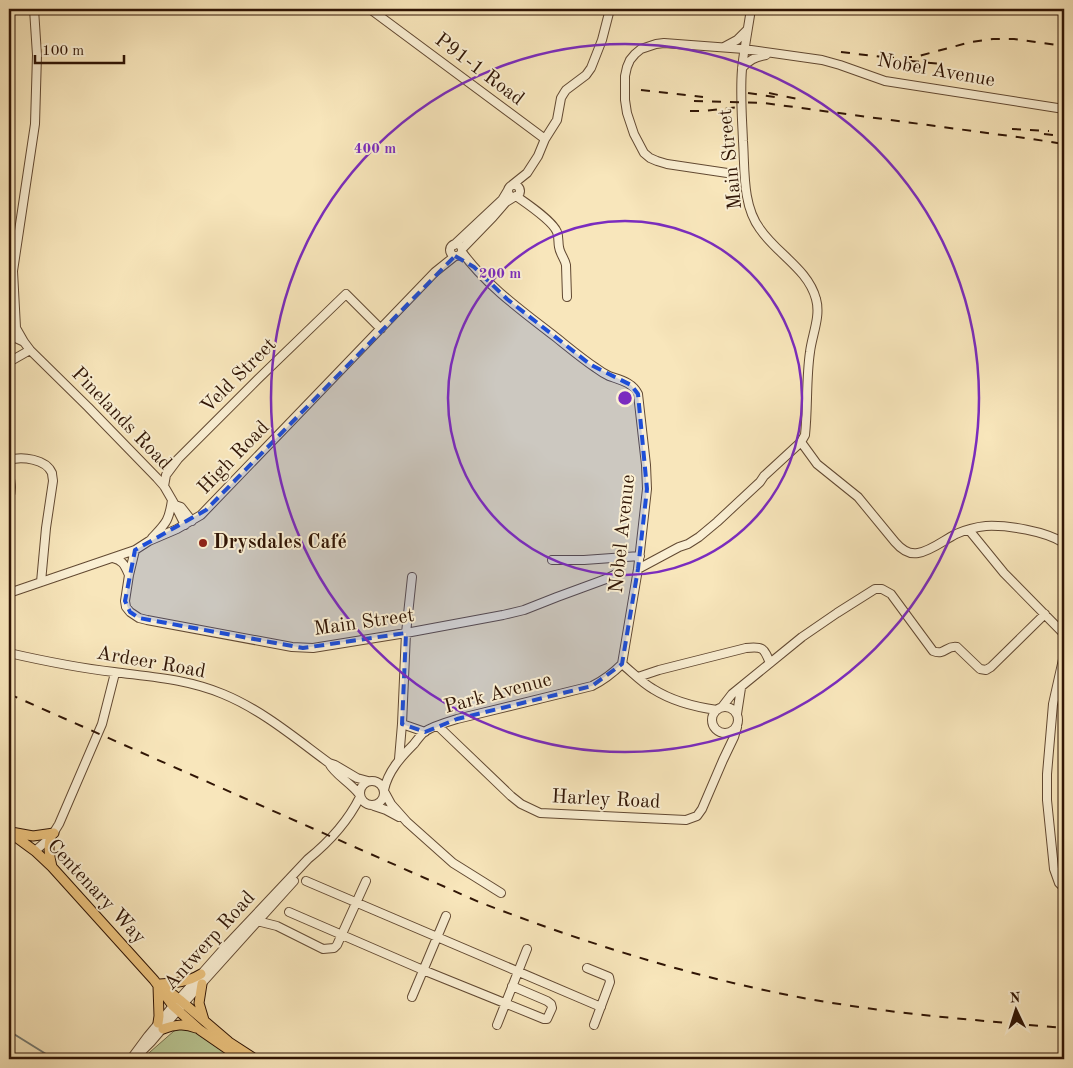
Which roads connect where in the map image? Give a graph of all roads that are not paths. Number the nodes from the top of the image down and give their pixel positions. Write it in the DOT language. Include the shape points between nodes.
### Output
graph roads {
  1 [pos="34,9"];
  2 [pos="370,9"];
  3 [pos="610,9"];
  4 [pos="751,9"];
  5 [pos="748,28"];
  6 [pos="726,48"];
  7 [pos="744,50"];
  8 [pos="775,54"];
  9 [pos="742,66"];
  10 [pos="1064,109"];
  11 [pos="544,139"];
  12 [pos="734,174"];
  13 [pos="515,191"];
  14 [pos="457,251"];
  15 [pos="567,297"];
  16 [pos="381,329"];
  17 [pos="9,336"];
  18 [pos="24,342"];
  19 [pos="30,350"];
  20 [pos="9,362"];
  21 [pos="801,442"];
  22 [pos="9,460"];
  23 [pos="9,474"];
  24 [pos="164,486"];
  25 [pos="9,499"];
  26 [pos="174,502"];
  27 [pos="188,523"];
  28 [pos="968,530"];
  29 [pos="149,541"];
  30 [pos="1064,543"];
  31 [pos="135,550"];
  32 [pos="640,556"];
  33 [pos="111,558"];
  34 [pos="552,560"];
  35 [pos="638,569"];
  36 [pos="620,572"];
  37 [pos="129,575"];
  38 [pos="412,577"];
  39 [pos="41,582"];
  40 [pos="9,593"];
  41 [pos="1045,614"];
  42 [pos="406,634"];
  43 [pos="1064,634"];
  44 [pos="9,653"];
  45 [pos="1064,656"];
  46 [pos="770,663"];
  47 [pos="622,664"];
  48 [pos="115,673"];
  49 [pos="638,677"];
  50 [pos="741,688"];
  51 [pos="738,704"];
  52 [pos="692,706"];
  53 [pos="722,706"];
  54 [pos="737,714"];
  55 [pos="712,721"];
  56 [pos="402,724"];
  57 [pos="438,726"];
  58 [pos="736,727"];
  59 [pos="425,732"];
  60 [pos="722,733"];
  61 [pos="730,745"];
  62 [pos="399,760"];
  63 [pos="328,763"];
  64 [pos="392,770"];
  65 [pos="370,781"];
  66 [pos="384,792"];
  67 [pos="360,796"];
  68 [pos="372,806"];
  69 [pos="407,822"];
  70 [pos="342,824"];
  71 [pos="9,831"];
  72 [pos="53,835"];
  73 [pos="318,850"];
  74 [pos="35,851"];
  75 [pos="52,867"];
  76 [pos="306,881"];
  77 [pos="366,881"];
  78 [pos="1064,888"];
  79 [pos="501,893"];
  80 [pos="356,903"];
  81 [pos="268,910"];
  82 [pos="289,912"];
  83 [pos="446,916"];
  84 [pos="257,922"];
  85 [pos="277,926"];
  86 [pos="341,934"];
  87 [pos="437,937"];
  88 [pos="528,949"];
  89 [pos="587,968"];
  90 [pos="423,970"];
  91 [pos="518,971"];
  92 [pos="201,974"];
  93 [pos="157,983"];
  94 [pos="202,984"];
  95 [pos="512,986"];
  96 [pos="412,996"];
  97 [pos="182,1001"];
  98 [pos="505,1004"];
  99 [pos="601,1007"];
  100 [pos="175,1009"];
  101 [pos="205,1021"];
  102 [pos="496,1025"];
  103 [pos="594,1025"];
  104 [pos="160,1026"];
  105 [pos="200,1030"];
  106 [pos="132,1059"];
  107 [pos="242,1059"];
  108 [pos="255,1059"];
  1 -- 18 [label="street" via="37,55 35,124 13,271 16,328"];
  2 -- 11 [label="street, P91-1 Road"];
  3 -- 11 [label="street, High Road" via="591,68 564,94 558,120"];
  4 -- 5 [label="street, Main Street"];
  5 -- 6 [label="street"];
  5 -- 7 [label="street, Main Street"];
  6 -- 7 [label="street, Nobel Avenue"];
  6 -- 9 [label="street" via="739,56"];
  6 -- 12 [label="street, Nobel Avenue" via="664,43 641,49 630,60 624,76 625,100 634,134 650,158 667,164"];
  7 -- 8 [label="street, Nobel Avenue"];
  7 -- 9 [label="street, Main Street"];
  8 -- 9 [label="street" via="753,58"];
  8 -- 10 [label="street, Nobel Avenue" via="831,62 885,81"];
  9 -- 21 [label="street, Main Street" via="748,202 759,229 804,276 816,299 805,435"];
  11 -- 13 [label="street, High Road" via="538,156"];
  13 -- 14 [label="street, High Road" via="493,218"];
  13 -- 15 [label="street" via="524,196 528,204 558,232 559,248 566,265"];
  14 -- 16 [label="street, High Road"];
  14 -- 32 [label="street, Nobel Avenue" via="507,299 584,360 635,388 640,408 647,489"];
  16 -- 24 [label="street, Veld Street" via="346,294 178,459 166,475"];
  16 -- 27 [label="street, High Road" via="206,510"];
  17 -- 18 [label="street"];
  18 -- 19 [label="street, Pinelands Road"];
  19 -- 20 [label="street"];
  19 -- 24 [label="street, Pinelands Road"];
  21 -- 28 [label="street" via="817,464 858,497 905,551 913,554 926,551"];
  21 -- 35 [label="street" via="699,537"];
  22 -- 39 [label="street" via="34,460 52,474"];
  23 -- 25 [label="street"];
  24 -- 26 [label="street, Pinelands Road"];
  26 -- 27 [label="street, Pinelands Road" via="181,507"];
  26 -- 29 [label="street" via="165,523"];
  27 -- 29 [label="street, High Road"];
  28 -- 30 [label="street" via="984,526 1011,528 1044,534"];
  28 -- 41 [label="street" via="1004,573"];
  29 -- 31 [label="street, High Road"];
  31 -- 33 [label="street, High Road"];
  31 -- 37 [label="street"];
  32 -- 34 [label="street"];
  32 -- 35 [label="street, Nobel Avenue"];
  33 -- 37 [label="street" via="121,560"];
  33 -- 39 [label="street, High Road"];
  35 -- 47 [label="street, Nobel Avenue"];
  36 -- 42 [label="street, Main Street" via="524,610"];
  37 -- 42 [label="street, Main Street" via="126,606 139,618 153,621 292,647 313,648"];
  38 -- 42 [label="street"];
  39 -- 40 [label="street, High Road"];
  41 -- 43 [label="street"];
  41 -- 46 [label="street" via="991,667 984,670 957,647 952,646 940,653 933,651 890,594 875,589 802,637"];
  42 -- 56 [label="street"];
  44 -- 48 [label="street, Ardeer Road"];
  45 -- 78 [label="street" via="1052,704 1047,800 1054,869"];
  46 -- 49 [label="street" via="761,647 746,648"];
  46 -- 50 [label="street"];
  47 -- 49 [label="street"];
  47 -- 57 [label="street, Park Avenue" via="592,686"];
  48 -- 63 [label="street, Ardeer Road" via="176,680 222,694 256,711"];
  48 -- 72 [label="street" via="102,724"];
  49 -- 52 [label="street" via="652,689"];
  50 -- 51 [label="street"];
  50 -- 53 [label="street"];
  51 -- 53 [label="street" via="732,701"];
  51 -- 54 [label="street"];
  52 -- 53 [label="street"];
  52 -- 55 [label="street"];
  53 -- 54 [label="street"];
  53 -- 55 [label="street" via="713,714"];
  54 -- 58 [label="street"];
  55 -- 60 [label="street"];
  56 -- 59 [label="street"];
  56 -- 62 [label="street"];
  57 -- 59 [label="street, Park Avenue"];
  57 -- 61 [label="street, Harley Road" via="511,796 540,814 690,820 702,809"];
  58 -- 60 [label="street" via="731,732"];
  58 -- 61 [label="street, Harley Road"];
  59 -- 62 [label="street, Park Avenue"];
  60 -- 61 [label="street"];
  62 -- 64 [label="street, Park Avenue"];
  63 -- 65 [label="street, Ardeer Road"];
  63 -- 67 [label="street, Ardeer Road"];
  64 -- 65 [label="street, Park Avenue"];
  64 -- 66 [label="street, Park Avenue"];
  65 -- 66 [label="street" via="381,784"];
  65 -- 67 [label="street" via="363,785"];
  66 -- 68 [label="street" via="383,800"];
  66 -- 69 [label="street"];
  67 -- 68 [label="street" via="364,803"];
  67 -- 70 [label="street, Antwerp Road"];
  68 -- 69 [label="street"];
  68 -- 70 [label="street, Antwerp Road" via="358,811"];
  69 -- 79 [label="street" via="453,863"];
  70 -- 73 [label="street, Antwerp Road"];
  71 -- 72 [label="main road" via="33,836"];
  71 -- 74 [label="main road, Centenary Way"];
  72 -- 74 [label="street"];
  72 -- 75 [label="main road" via="49,843"];
  73 -- 81 [label="street, Antwerp Road" via="312,862"];
  73 -- 92 [label="street, Antwerp Road"];
  74 -- 75 [label="main road, Centenary Way"];
  75 -- 93 [label="main road, Centenary Way"];
  76 -- 80 [label="street"];
  77 -- 80 [label="street"];
  80 -- 86 [label="street"];
  80 -- 87 [label="street"];
  81 -- 84 [label="street, Antwerp Road"];
  81 -- 85 [label="street"];
  82 -- 86 [label="street"];
  83 -- 87 [label="street"];
  84 -- 85 [label="street"];
  84 -- 94 [label="street, Antwerp Road"];
  85 -- 86 [label="street" via="323,949 334,948"];
  86 -- 90 [label="street"];
  87 -- 90 [label="street"];
  87 -- 91 [label="street"];
  88 -- 91 [label="street"];
  89 -- 99 [label="street" via="609,977"];
  90 -- 96 [label="street"];
  90 -- 98 [label="street"];
  91 -- 95 [label="street"];
  91 -- 99 [label="street"];
  92 -- 93 [label="main road" via="181,982"];
  92 -- 97 [label="street, Antwerp Road"];
  93 -- 97 [label="main road, Centenary Way"];
  93 -- 100 [label="main road, Centenary Way"];
  93 -- 104 [label="main road"];
  94 -- 97 [label="street, Antwerp Road"];
  94 -- 101 [label="main road" via="199,1008"];
  95 -- 98 [label="street"];
  95 -- 98 [label="street" via="547,1001 552,1008 546,1019"];
  97 -- 100 [label="street, Antwerp Road"];
  97 -- 101 [label="main road, Centenary Way"];
  98 -- 102 [label="street"];
  99 -- 103 [label="street"];
  100 -- 104 [label="street, Antwerp Road"];
  100 -- 105 [label="main road, Centenary Way"];
  101 -- 108 [label="main road, Centenary Way"];
  104 -- 105 [label="main road" via="187,1025"];
  104 -- 106 [label="street, Antwerp Road" via="151,1042"];
  105 -- 107 [label="main road, Centenary Way"];
}
